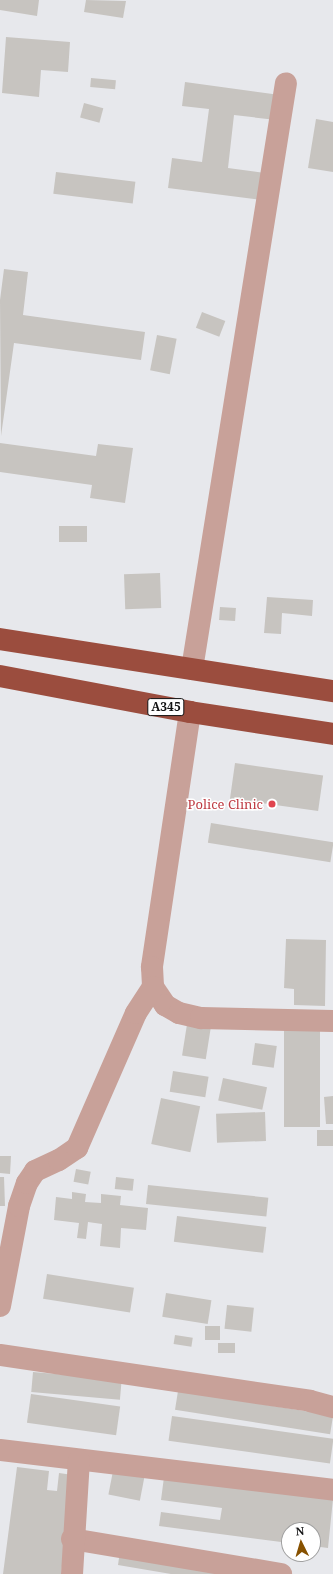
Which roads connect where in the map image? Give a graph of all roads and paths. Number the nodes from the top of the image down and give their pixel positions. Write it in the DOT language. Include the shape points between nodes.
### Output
graph roads {
  1 [pos="286,83"];
  2 [pos="0,639"];
  3 [pos="192,669"];
  4 [pos="0,676"];
  5 [pos="333,691"];
  6 [pos="190,712"];
  7 [pos="333,734"];
  8 [pos="153,987"];
  9 [pos="333,1020"];
  10 [pos="0,1306"];
  11 [pos="0,1355"];
  12 [pos="333,1407"];
  13 [pos="0,1450"];
  14 [pos="79,1460"];
  15 [pos="333,1490"];
  16 [pos="72,1539"];
  17 [pos="72,1574"];
  18 [pos="281,1574"];
  1 -- 3 [label="street"];
  2 -- 3 [label="highway"];
  3 -- 5 [label="highway"];
  4 -- 6 [label="highway, A345"];
  6 -- 7 [label="highway, A345"];
  6 -- 8 [label="street" via="152,967"];
  8 -- 9 [label="street" via="165,1005 180,1013 201,1018"];
  8 -- 10 [label="street" via="136,1013 77,1148 59,1160 36,1170 27,1183 19,1206"];
  11 -- 12 [label="street" via="310,1401"];
  13 -- 14 [label="street"];
  14 -- 15 [label="street"];
  14 -- 16 [label="street"];
  16 -- 17 [label="street"];
  16 -- 18 [label="street"];
}
